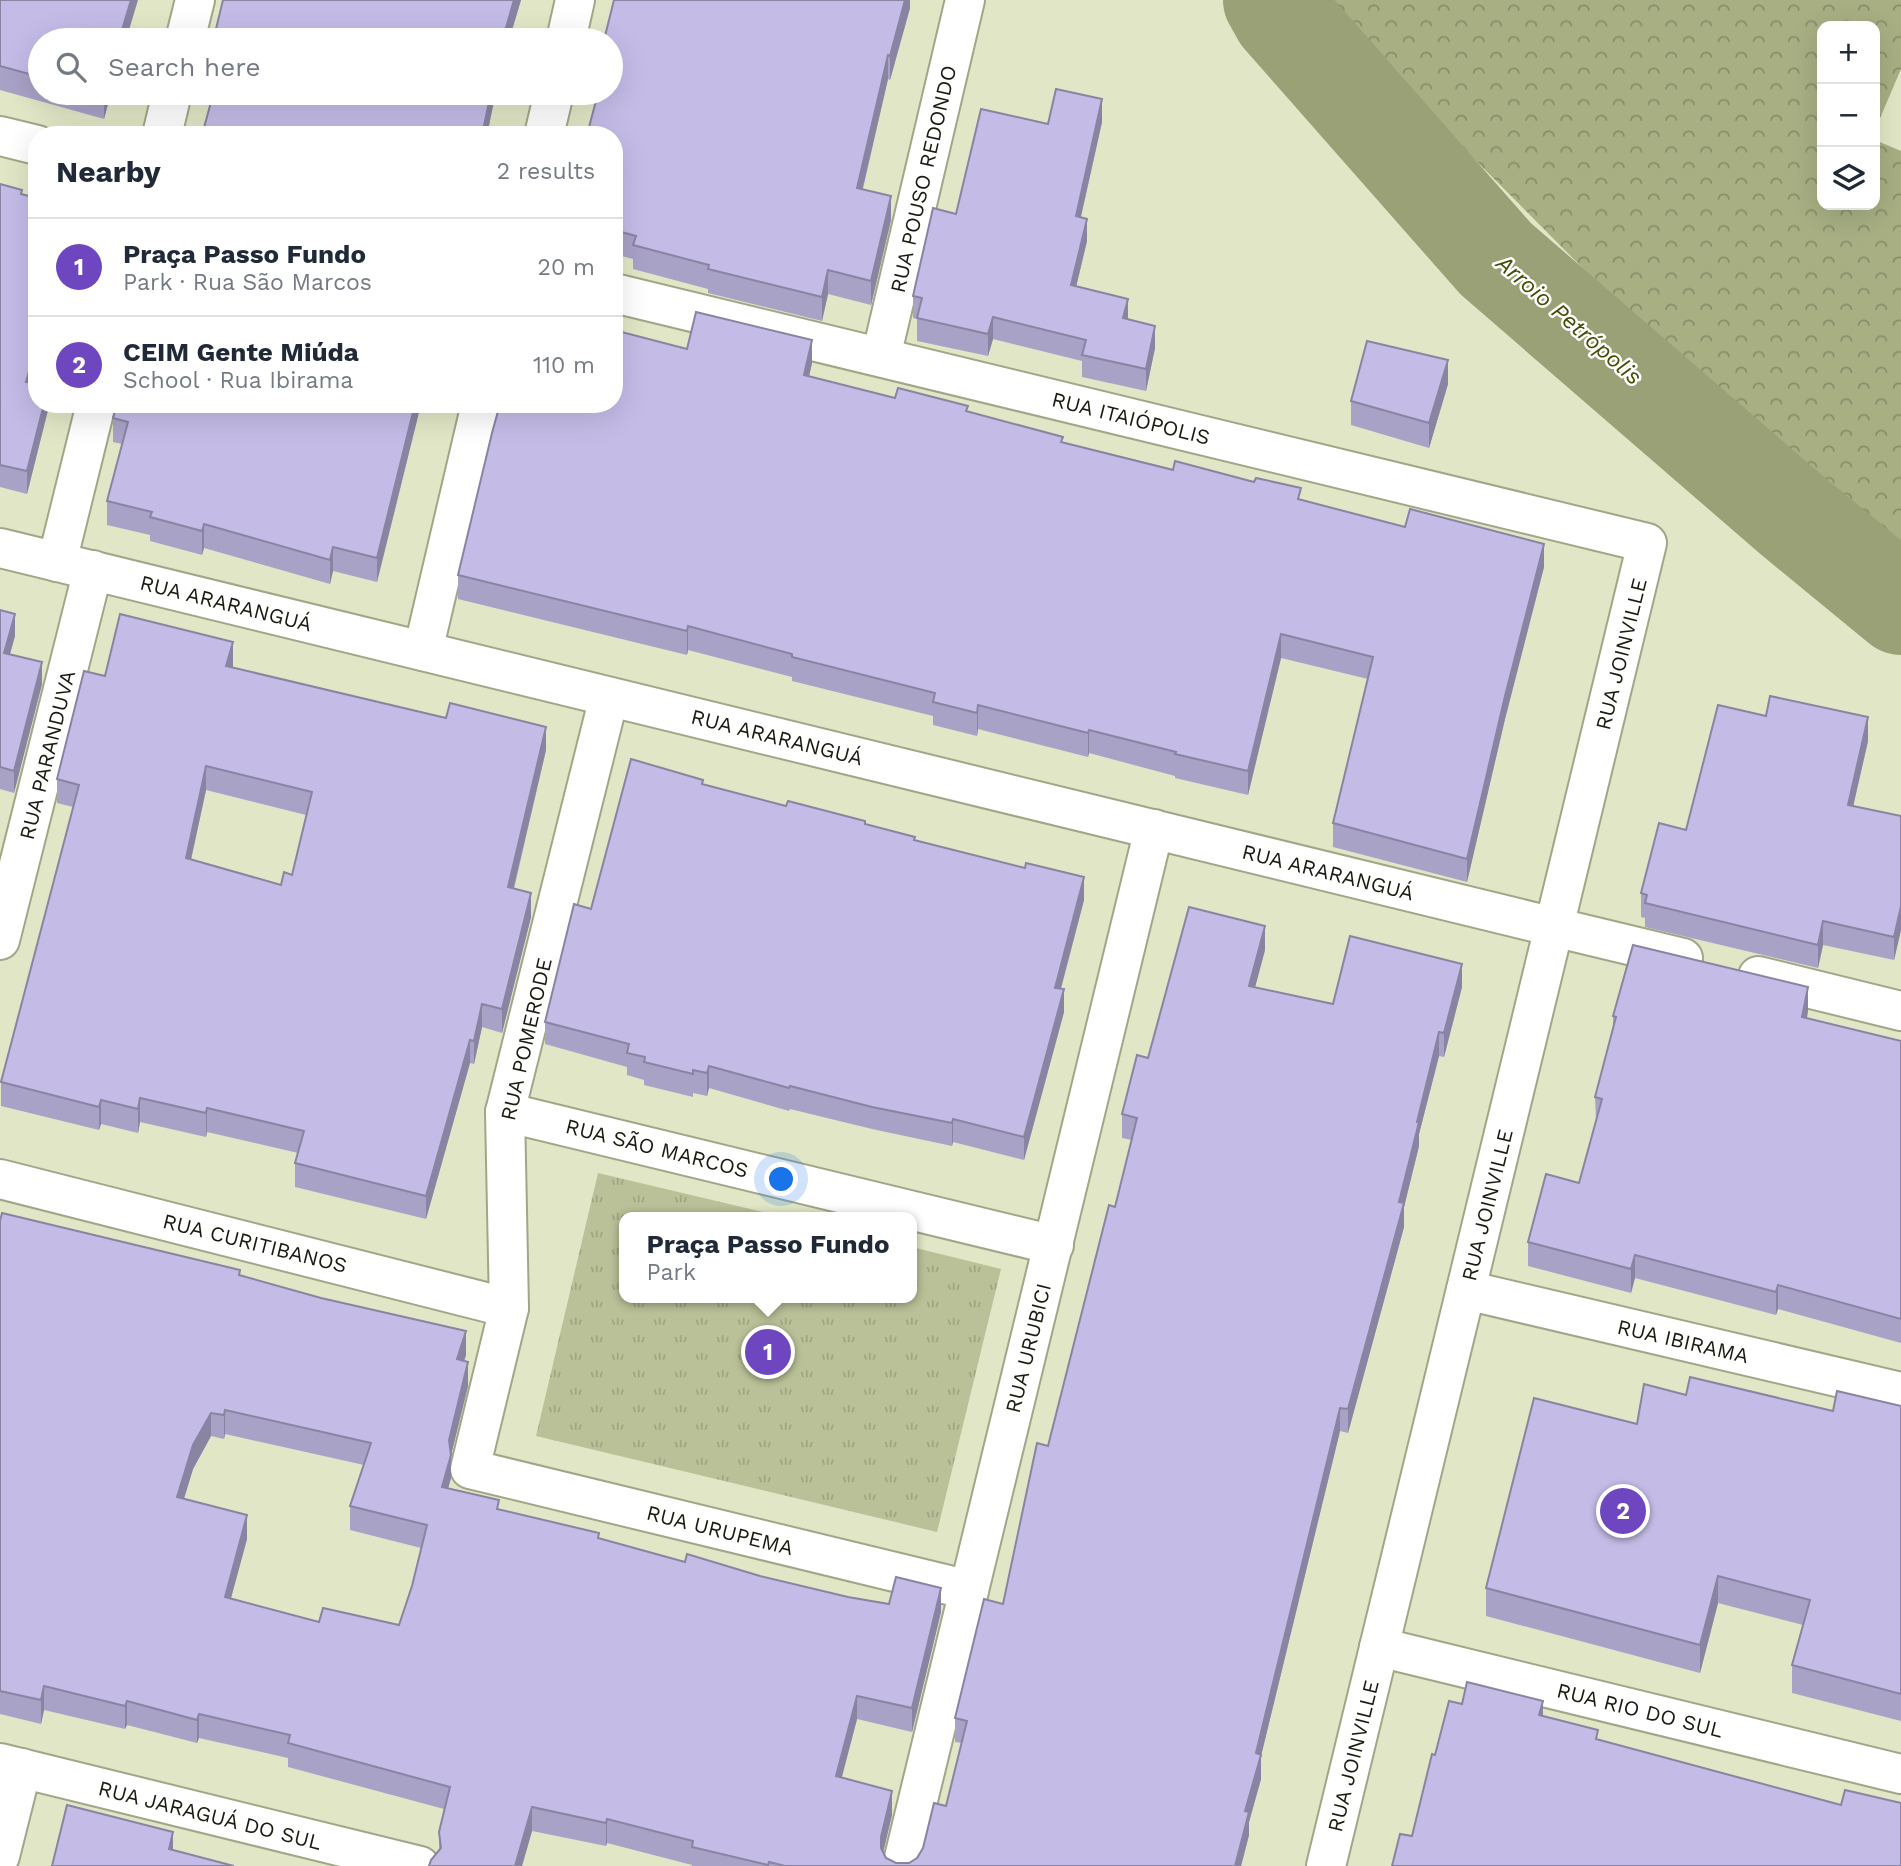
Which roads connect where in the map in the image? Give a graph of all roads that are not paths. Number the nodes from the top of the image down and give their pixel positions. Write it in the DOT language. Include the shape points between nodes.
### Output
graph roads {
  1 [pos="195,0"];
  2 [pos="575,0"];
  3 [pos="965,0"];
  4 [pos="188,28"];
  5 [pos="569,28"];
  6 [pos="169,105"];
  7 [pos="551,105"];
  8 [pos="164,126"];
  9 [pos="546,126"];
  10 [pos="0,135"];
  11 [pos="28,143"];
  12 [pos="623,295"];
  13 [pos="881,358"];
  14 [pos="94,413"];
  15 [pos="479,413"];
  16 [pos="1647,543"];
  17 [pos="0,548"];
  18 [pos="57,562"];
  19 [pos="93,570"];
  20 [pos="423,651"];
  21 [pos="609,696"];
  22 [pos="1154,829"];
  23 [pos="1554,927"];
  24 [pos="0,940"];
  25 [pos="1901,1011"];
  26 [pos="505,1112"];
  27 [pos="0,1179"];
  28 [pos="1054,1245"];
  29 [pos="1466,1290"];
  30 [pos="509,1308"];
  31 [pos="1901,1392"];
  32 [pos="470,1469"];
  33 [pos="969,1590"];
  34 [pos="1379,1647"];
  35 [pos="11,1766"];
  36 [pos="1901,1774"];
  37 [pos="0,1856"];
  38 [pos="420,1866"];
  39 [pos="902,1866"];
  40 [pos="1326,1866"];
  1 -- 4 [label="street"];
  2 -- 5 [label="street"];
  3 -- 13 [label="street, RUA POUSO REDONDO"];
  6 -- 8 [label="street"];
  7 -- 9 [label="street"];
  10 -- 11 [label="street"];
  12 -- 13 [label="street, RUA ITAIÓPOLIS"];
  13 -- 16 [label="street, RUA ITAIÓPOLIS"];
  14 -- 18 [label="street"];
  15 -- 20 [label="street"];
  16 -- 23 [label="street, RUA JOINVILLE"];
  17 -- 18 [label="street, RUA ARARANGUÁ"];
  18 -- 19 [label="street, RUA ARARANGUÁ"];
  19 -- 20 [label="street, RUA ARARANGUÁ"];
  19 -- 24 [label="street, RUA PARANDUVA"];
  20 -- 21 [label="street, RUA ARARANGUÁ"];
  21 -- 22 [label="street, RUA ARARANGUÁ"];
  21 -- 26 [label="street, RUA POMERODE"];
  22 -- 23 [label="street, RUA ARARANGUÁ"];
  22 -- 28 [label="street, RUA URUBICI"];
  23 -- 25 [label="street, RUA ARARANGUÁ"];
  23 -- 29 [label="street, RUA JOINVILLE"];
  26 -- 28 [label="street, RUA SÃO MARCOS"];
  26 -- 30 [label="street, RUA POMERODE"];
  27 -- 30 [label="street, RUA CURITIBANOS"];
  28 -- 33 [label="street, RUA URUBICI"];
  29 -- 31 [label="street, RUA IBIRAMA"];
  29 -- 34 [label="street, RUA JOINVILLE"];
  30 -- 32 [label="street, RUA POMERODE"];
  32 -- 33 [label="street, RUA URUPEMA"];
  33 -- 39 [label="street, RUA URUBICI"];
  34 -- 36 [label="street, RUA RIO DO SUL"];
  34 -- 40 [label="street, RUA JOINVILLE"];
  35 -- 37 [label="street"];
  35 -- 38 [label="street, RUA JARAGUÁ DO SUL"];
}
